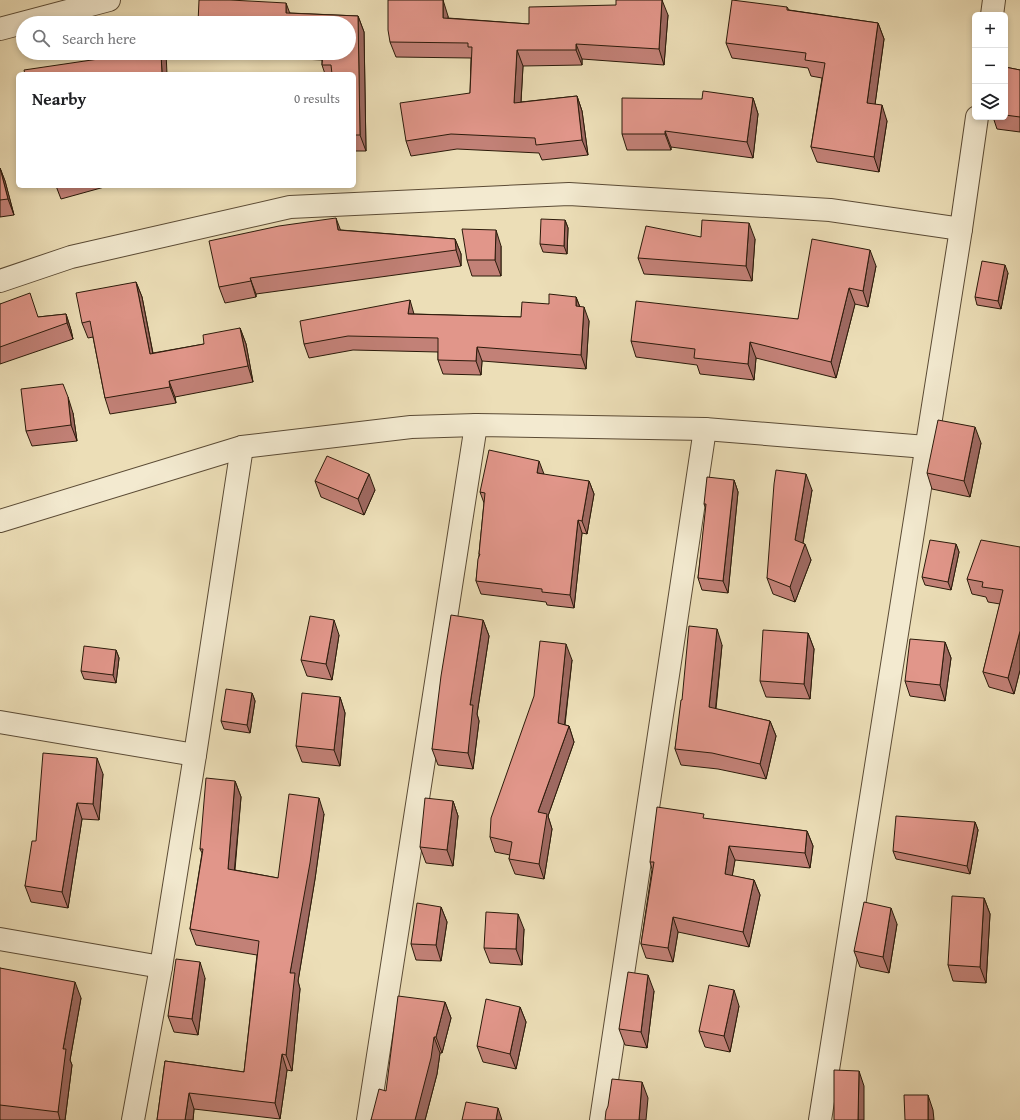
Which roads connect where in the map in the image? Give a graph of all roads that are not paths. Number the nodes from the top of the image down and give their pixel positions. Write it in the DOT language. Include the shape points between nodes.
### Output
graph roads {
  1 [pos="109,0"];
  2 [pos="994,0"];
  3 [pos="992,12"];
  4 [pos="47,16"];
  5 [pos="16,24"];
  6 [pos="0,28"];
  7 [pos="977,120"];
  8 [pos="961,229"];
  9 [pos="0,282"];
  10 [pos="476,425"];
  11 [pos="705,430"];
  12 [pos="242,447"];
  13 [pos="926,447"];
  14 [pos="0,521"];
  15 [pos="0,722"];
  16 [pos="195,755"];
  17 [pos="0,939"];
  18 [pos="161,967"];
  19 [pos="133,1120"];
  20 [pos="368,1120"];
  21 [pos="601,1120"];
  22 [pos="820,1120"];
  1 -- 4 [label="street"];
  2 -- 3 [label="street"];
  5 -- 6 [label="street"];
  7 -- 8 [label="street"];
  8 -- 9 [label="street" via="830,210 569,194 290,207 71,257"];
  8 -- 13 [label="street"];
  10 -- 11 [label="street"];
  10 -- 12 [label="street" via="411,427"];
  10 -- 20 [label="street"];
  11 -- 13 [label="street"];
  11 -- 21 [label="street"];
  12 -- 14 [label="street"];
  12 -- 16 [label="street"];
  13 -- 22 [label="street"];
  15 -- 16 [label="street"];
  16 -- 18 [label="street"];
  17 -- 18 [label="street"];
  18 -- 19 [label="street"];
}
